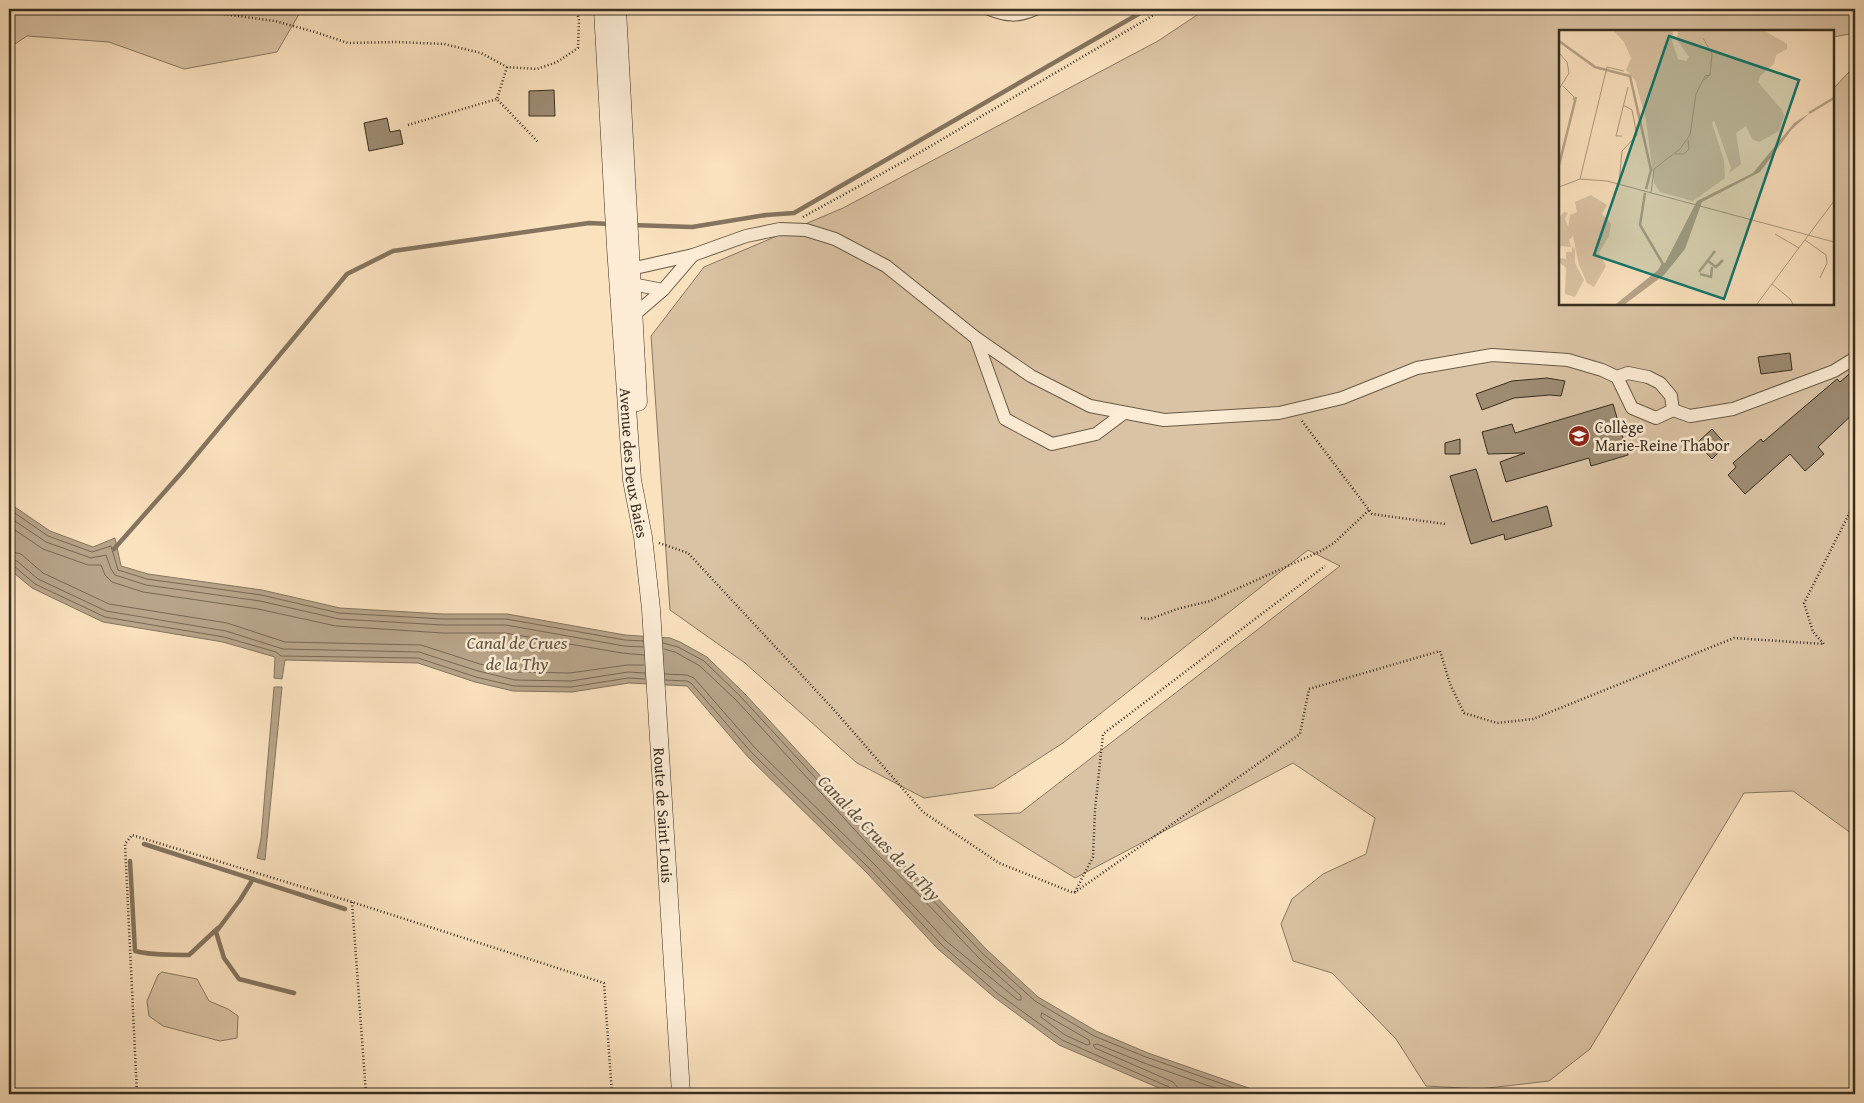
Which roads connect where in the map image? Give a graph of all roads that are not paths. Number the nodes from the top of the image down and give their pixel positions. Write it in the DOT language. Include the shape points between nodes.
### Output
graph roads {
  1 [pos="603,9"];
  2 [pos="617,9"];
  3 [pos="989,9"];
  4 [pos="1035,9"];
  5 [pos="621,208"];
  6 [pos="693,255"];
  7 [pos="627,275"];
  8 [pos="663,290"];
  9 [pos="634,315"];
  10 [pos="976,338"];
  11 [pos="1855,358"];
  12 [pos="1617,377"];
  13 [pos="1673,410"];
  14 [pos="1124,413"];
  15 [pos="643,537"];
  16 [pos="681,1094"];
  1 -- 5 [label="main road, Avenue des Deux Baies"];
  2 -- 5 [label="main road, Avenue des Deux Baies"];
  3 -- 4 [label="street" via="1022,15"];
  5 -- 7 [label="main road, Avenue des Deux Baies" via="622,248"];
  6 -- 7 [label="street"];
  6 -- 8 [label="street"];
  6 -- 10 [label="street" via="780,228 806,230 835,239 886,266"];
  7 -- 8 [label="street"];
  7 -- 9 [label="main road, Avenue des Deux Baies"];
  7 -- 15 [label="main road, Avenue des Deux Baies" via="632,480"];
  8 -- 9 [label="street"];
  9 -- 15 [label="main road, Avenue des Deux Baies"];
  10 -- 14 [label="street" via="1031,376 1090,406"];
  10 -- 14 [label="street" via="1005,419 1052,444 1096,434"];
  11 -- 13 [label="street" via="1834,370 1733,409 1690,416"];
  12 -- 13 [label="street" via="1628,373 1648,376 1660,383 1671,396"];
  12 -- 13 [label="street" via="1632,408 1656,418"];
  12 -- 14 [label="street" via="1568,360 1492,355 1417,368 1342,398 1279,413 1164,420"];
  15 -- 16 [label="main road, Route de Saint Louis" via="651,609"];
}
